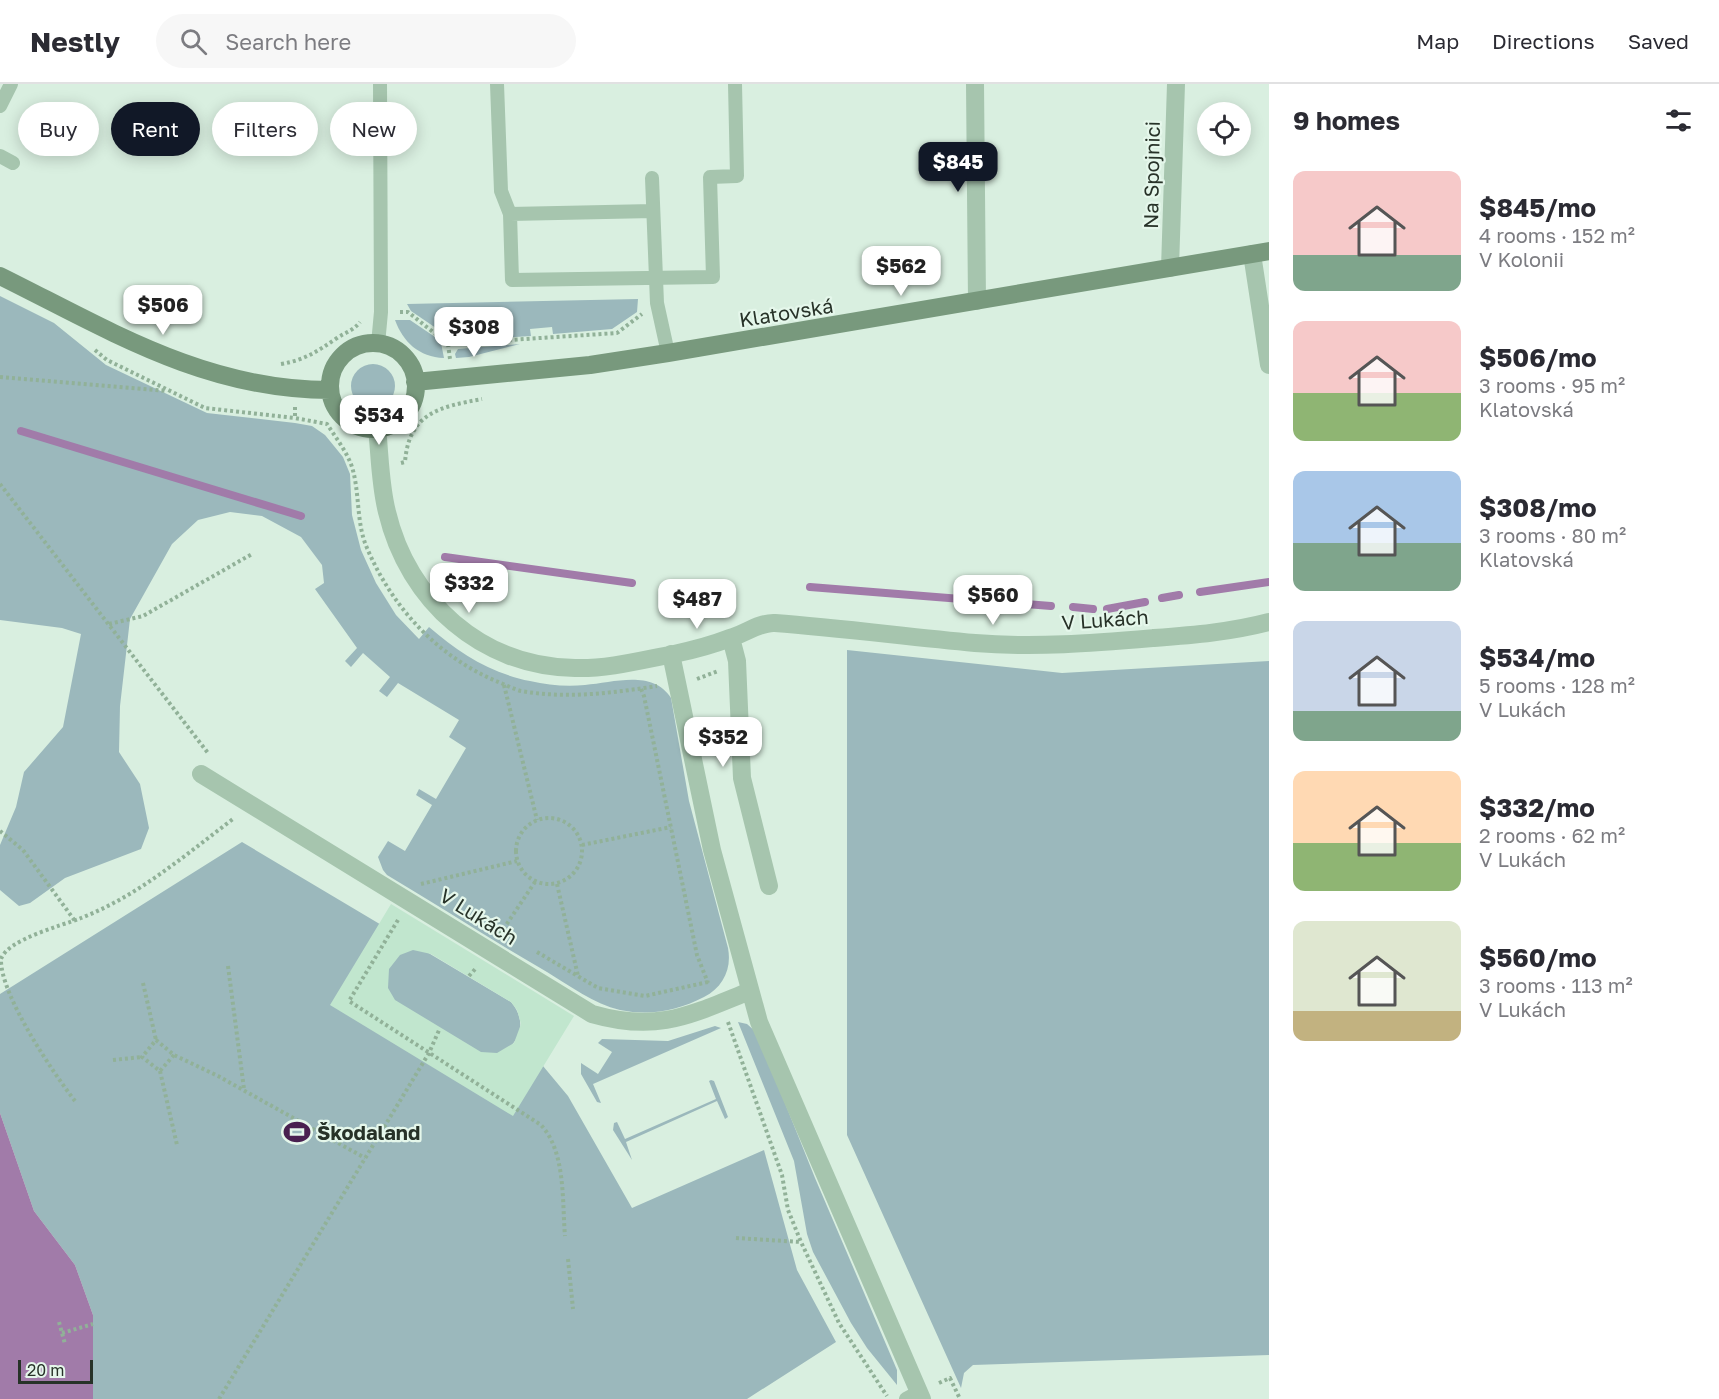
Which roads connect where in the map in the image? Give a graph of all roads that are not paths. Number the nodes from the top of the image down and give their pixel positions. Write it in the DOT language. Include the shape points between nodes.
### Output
graph roads {
  1 [pos="11,84"];
  2 [pos="380,84"];
  3 [pos="497,84"];
  4 [pos="735,84"];
  5 [pos="975,84"];
  6 [pos="1176,84"];
  7 [pos="0,106"];
  8 [pos="0,156"];
  9 [pos="14,163"];
  10 [pos="652,178"];
  11 [pos="653,211"];
  12 [pos="510,214"];
  13 [pos="1260,252"];
  14 [pos="1170,268"];
  15 [pos="0,276"];
  16 [pos="656,278"];
  17 [pos="977,302"];
  18 [pos="378,344"];
  19 [pos="668,353"];
  20 [pos="1269,365"];
  21 [pos="415,382"];
  22 [pos="330,390"];
  23 [pos="377,428"];
  24 [pos="1269,622"];
  25 [pos="731,638"];
  26 [pos="671,654"];
  27 [pos="201,774"];
  28 [pos="769,886"];
  29 [pos="750,991"];
  30 [pos="915,1397"];
  1 -- 7 [label="lane"];
  2 -- 18 [label="lane"];
  3 -- 12 [label="lane" via="501,191"];
  4 -- 16 [label="lane" via="737,176 710,177 713,277"];
  5 -- 17 [label="street"];
  6 -- 14 [label="street, Na Spojnici"];
  8 -- 9 [label="lane"];
  10 -- 11 [label="lane"];
  11 -- 12 [label="lane"];
  11 -- 16 [label="lane"];
  12 -- 16 [label="lane" via="512,280"];
  13 -- 14 [label="main road, Klatovská"];
  13 -- 20 [label="street"];
  14 -- 17 [label="main road, Klatovská"];
  15 -- 22 [label="main road" via="167,358 236,380"];
  16 -- 19 [label="lane"];
  17 -- 19 [label="main road, Klatovská"];
  18 -- 21 [label="main road" via="403,357"];
  18 -- 22 [label="main road" via="358,346 342,357 332,374"];
  19 -- 21 [label="main road, Klatovská" via="590,365"];
  21 -- 23 [label="main road" via="414,399 406,413 393,424"];
  22 -- 23 [label="main road" via="335,406 346,419 361,427"];
  23 -- 26 [label="street, V Lukách" via="386,511 396,544 431,603 470,637 503,654 559,668 594,668"];
  24 -- 25 [label="street, V Lukách" via="1234,632 1063,646 976,643 770,623"];
  25 -- 26 [label="street, V Lukách"];
  25 -- 28 [label="street" via="737,662 741,778"];
  26 -- 29 [label="street" via="712,850"];
  27 -- 29 [label="street, V Lukách" via="592,1014 613,1020 658,1023"];
  29 -- 30 [label="street" via="759,1022"];
}
